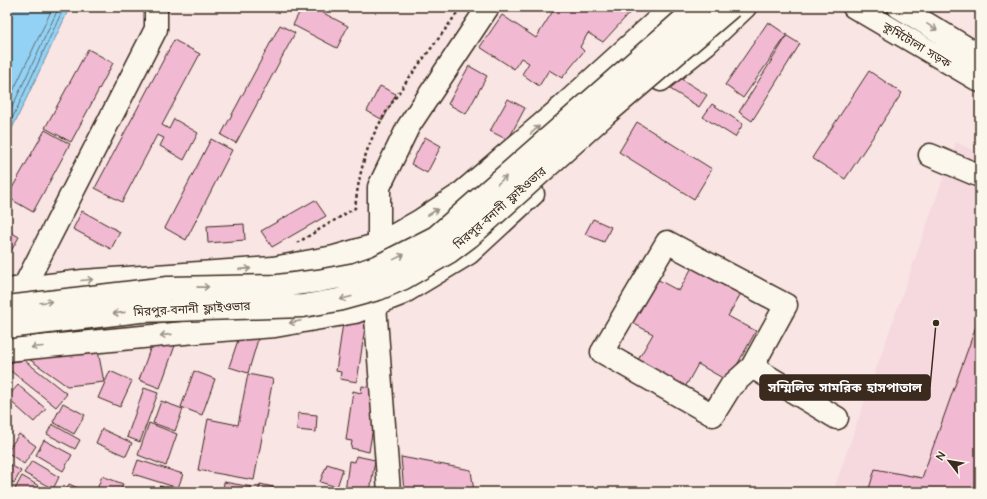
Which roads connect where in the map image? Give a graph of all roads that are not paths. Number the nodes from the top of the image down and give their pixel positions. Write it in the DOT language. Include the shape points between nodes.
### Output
graph roads {
  1 [pos="156,7"];
  2 [pos="488,7"];
  3 [pos="672,7"];
  4 [pos="698,7"];
  5 [pos="731,7"];
  6 [pos="745,7"];
  7 [pos="854,7"];
  8 [pos="906,9"];
  9 [pos="897,33"];
  10 [pos="980,56"];
  11 [pos="980,81"];
  12 [pos="930,155"];
  13 [pos="980,176"];
  14 [pos="379,244"];
  15 [pos="16,289"];
  16 [pos="375,305"];
  17 [pos="7,307"];
  18 [pos="7,327"];
  19 [pos="7,350"];
  20 [pos="752,367"];
  21 [pos="837,418"];
  22 [pos="389,492"];
  1 -- 15 [label="main road" via="156,29"];
  2 -- 14 [label="main road" via="408,127 379,187"];
  14 -- 3 [label="main road, one-way" via="459,195 563,106"];
  17 -- 4 [label="main road, মিরপুর-বনানী ফ্লাইওভার, one-way, bridge" via="168,288 278,286 356,274 379,266 436,237"];
  5 -- 18 [label="main road, মিরপুর-বনানী ফ্লাইওভার, one-way, bridge" via="606,114 469,237 449,252 404,278 378,289 303,306 140,311"];
  6 -- 16 [label="main road" via="706,44 580,151 469,254 401,294"];
  7 -- 9 [label="main road, কুর্মিটোলা সড়ক"];
  8 -- 9 [label="main road"];
  8 -- 10 [label="main road, কুর্মিটোলা সড়ক, one-way"];
  9 -- 11 [label="main road, কুর্মিটোলা সড়ক"];
  12 -- 13 [label="main road"];
  15 -- 14 [label="main road, one-way" via="83,280 273,268 334,257"];
  14 -- 16 [label="main road"];
  16 -- 19 [label="main road, one-way" via="355,312 274,326"];
  16 -- 22 [label="main road"];
  20 -- 20 [label="main road" via="786,305 667,242 602,352 713,415 732,386"];
  20 -- 21 [label="main road"];
}
